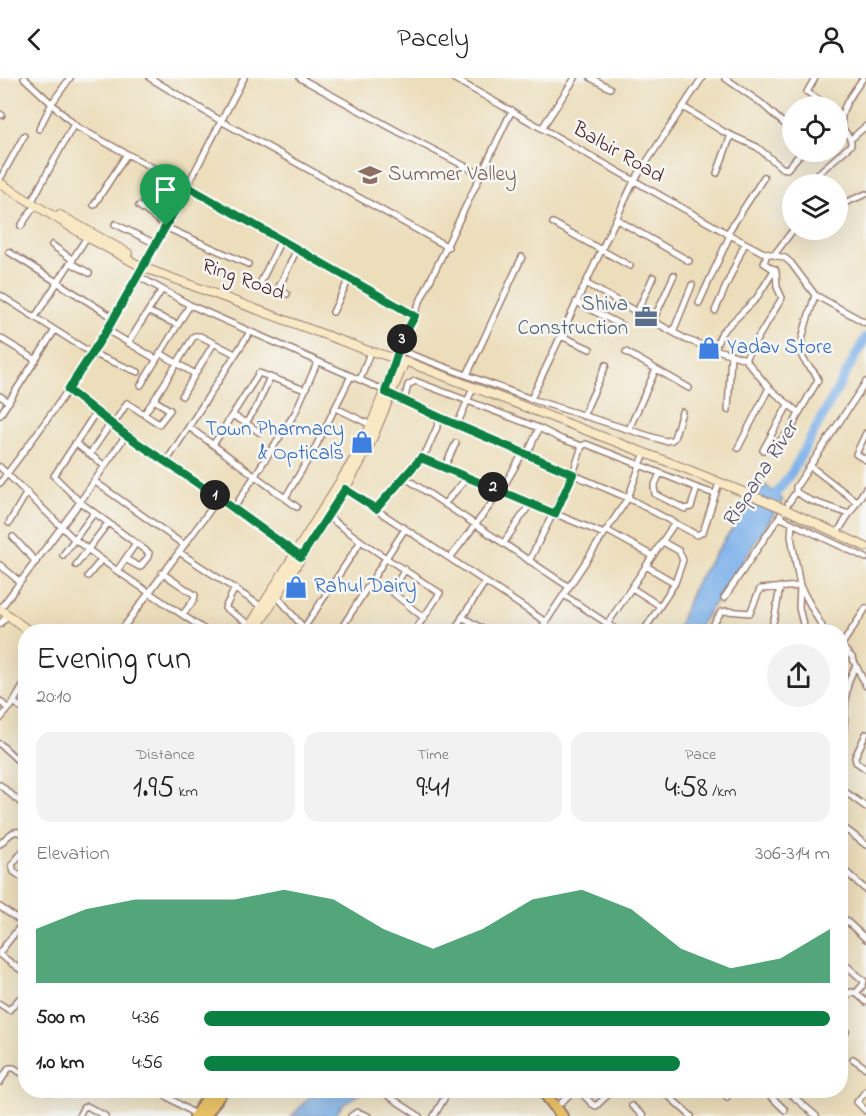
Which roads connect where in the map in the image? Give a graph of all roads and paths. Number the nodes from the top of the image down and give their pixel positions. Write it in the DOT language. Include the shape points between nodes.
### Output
graph roads {
  1 [pos="24,78"];
  2 [pos="70,78"];
  3 [pos="150,78"];
  4 [pos="244,78"];
  5 [pos="300,78"];
  6 [pos="453,78"];
  7 [pos="575,78"];
  8 [pos="591,78"];
  9 [pos="702,78"];
  10 [pos="725,78"];
  11 [pos="815,78"];
  12 [pos="863,78"];
  13 [pos="465,81"];
  14 [pos="610,88"];
  15 [pos="813,96"];
  16 [pos="52,103"];
  17 [pos="683,107"];
  18 [pos="512,110"];
  19 [pos="221,121"];
  20 [pos="782,122"];
  21 [pos="74,124"];
  22 [pos="866,126"];
  23 [pos="542,128"];
  24 [pos="39,129"];
  25 [pos="731,135"];
  26 [pos="24,136"];
  27 [pos="851,139"];
  28 [pos="127,154"];
  29 [pos="793,162"];
  30 [pos="717,173"];
  31 [pos="818,174"];
  32 [pos="482,175"];
  33 [pos="764,177"];
  34 [pos="0,180"];
  35 [pos="634,181"];
  36 [pos="188,187"];
  37 [pos="866,194"];
  38 [pos="848,201"];
  39 [pos="34,202"];
  40 [pos="94,205"];
  41 [pos="140,206"];
  42 [pos="616,219"];
  43 [pos="553,223"];
  44 [pos="115,224"];
  45 [pos="21,226"];
  46 [pos="165,226"];
  47 [pos="728,235"];
  48 [pos="87,237"];
  49 [pos="281,240"];
  50 [pos="784,240"];
  51 [pos="745,243"];
  52 [pos="156,244"];
  53 [pos="52,245"];
  54 [pos="448,247"];
  55 [pos="297,249"];
  56 [pos="601,250"];
  57 [pos="9,252"];
  58 [pos="771,254"];
  59 [pos="522,257"];
  60 [pos="72,261"];
  61 [pos="689,261"];
  62 [pos="248,264"];
  63 [pos="144,265"];
  64 [pos="630,266"];
  65 [pos="775,269"];
  66 [pos="89,273"];
  67 [pos="674,275"];
  68 [pos="138,276"];
  69 [pos="653,277"];
  70 [pos="349,279"];
  71 [pos="585,283"];
  72 [pos="58,284"];
  73 [pos="692,285"];
  74 [pos="257,290"];
  75 [pos="161,291"];
  76 [pos="287,294"];
  77 [pos="0,295"];
  78 [pos="815,295"];
  79 [pos="576,302"];
  80 [pos="699,303"];
  81 [pos="190,305"];
  82 [pos="715,311"];
  83 [pos="149,312"];
  84 [pos="333,312"];
  85 [pos="637,312"];
  86 [pos="415,316"];
  87 [pos="35,317"];
  88 [pos="114,318"];
  89 [pos="653,321"];
  90 [pos="866,323"];
  91 [pos="178,325"];
  92 [pos="621,325"];
  93 [pos="55,330"];
  94 [pos="107,330"];
  95 [pos="250,332"];
  96 [pos="674,332"];
  97 [pos="561,336"];
  98 [pos="0,338"];
  99 [pos="128,343"];
  100 [pos="214,343"];
  101 [pos="590,350"];
  102 [pos="714,350"];
  103 [pos="91,352"];
  104 [pos="370,352"];
  105 [pos="626,352"];
  106 [pos="160,353"];
  107 [pos="235,354"];
  108 [pos="383,354"];
  109 [pos="731,354"];
  110 [pos="400,356"];
  111 [pos="156,359"];
  112 [pos="745,359"];
  113 [pos="36,360"];
  114 [pos="175,363"];
  115 [pos="317,363"];
  116 [pos="606,365"];
  117 [pos="656,369"];
  118 [pos="138,372"];
  119 [pos="195,374"];
  120 [pos="467,375"];
  121 [pos="351,376"];
  122 [pos="270,377"];
  123 [pos="360,380"];
  124 [pos="866,382"];
  125 [pos="141,385"];
  126 [pos="473,388"];
  127 [pos="689,388"];
  128 [pos="769,388"];
  129 [pos="68,390"];
  130 [pos="305,390"];
  131 [pos="389,393"];
  132 [pos="0,396"];
  133 [pos="182,396"];
  134 [pos="531,399"];
  135 [pos="154,400"];
  136 [pos="404,400"];
  137 [pos="469,400"];
  138 [pos="9,402"];
  139 [pos="788,405"];
  140 [pos="336,408"];
  141 [pos="728,411"];
  142 [pos="96,412"];
  143 [pos="682,412"];
  144 [pos="798,413"];
  145 [pos="144,414"];
  146 [pos="0,415"];
  147 [pos="232,415"];
  148 [pos="583,416"];
  149 [pos="441,418"];
  150 [pos="246,423"];
  151 [pos="112,424"];
  152 [pos="371,425"];
  153 [pos="457,425"];
  154 [pos="189,427"];
  155 [pos="538,428"];
  156 [pos="629,429"];
  157 [pos="259,432"];
  158 [pos="866,433"];
  159 [pos="126,435"];
  160 [pos="75,443"];
  161 [pos="456,443"];
  162 [pos="777,444"];
  163 [pos="213,445"];
  164 [pos="582,446"];
  165 [pos="738,448"];
  166 [pos="763,450"];
  167 [pos="645,453"];
  168 [pos="90,454"];
  169 [pos="525,454"];
  170 [pos="421,458"];
  171 [pos="866,460"];
  172 [pos="166,462"];
  173 [pos="640,465"];
  174 [pos="105,466"];
  175 [pos="810,466"];
  176 [pos="0,467"];
  177 [pos="444,468"];
  178 [pos="8,473"];
  179 [pos="660,473"];
  180 [pos="573,474"];
  181 [pos="255,476"];
  182 [pos="404,477"];
  183 [pos="467,478"];
  184 [pos="94,481"];
  185 [pos="0,483"];
  186 [pos="719,483"];
  187 [pos="697,488"];
  188 [pos="866,488"];
  189 [pos="345,489"];
  190 [pos="501,491"];
  191 [pos="27,492"];
  192 [pos="796,492"];
  193 [pos="715,494"];
  194 [pos="219,498"];
  195 [pos="285,498"];
  196 [pos="628,498"];
  197 [pos="80,502"];
  198 [pos="857,502"];
  199 [pos="444,504"];
  200 [pos="530,504"];
  201 [pos="297,507"];
  202 [pos="234,508"];
  203 [pos="376,509"];
  204 [pos="94,513"];
  205 [pos="555,514"];
  206 [pos="849,514"];
  207 [pos="327,516"];
  208 [pos="779,517"];
  209 [pos="9,523"];
  210 [pos="108,523"];
  211 [pos="674,524"];
  212 [pos="792,524"];
  213 [pos="476,526"];
  214 [pos="61,527"];
  215 [pos="405,529"];
  216 [pos="605,532"];
  217 [pos="837,533"];
  218 [pos="13,537"];
  219 [pos="74,539"];
  220 [pos="361,542"];
  221 [pos="663,542"];
  222 [pos="136,543"];
  223 [pos="503,544"];
  224 [pos="184,545"];
  225 [pos="866,547"];
  226 [pos="88,550"];
  227 [pos="179,552"];
  228 [pos="63,555"];
  229 [pos="299,555"];
  230 [pos="653,556"];
  231 [pos="386,558"];
  232 [pos="450,558"];
  233 [pos="866,558"];
  234 [pos="125,559"];
  235 [pos="101,560"];
  236 [pos="529,561"];
  237 [pos="36,562"];
  238 [pos="0,565"];
  239 [pos="76,566"];
  240 [pos="646,566"];
  241 [pos="405,569"];
  242 [pos="117,571"];
  243 [pos="162,573"];
  244 [pos="88,576"];
  245 [pos="20,582"];
  246 [pos="485,582"];
  247 [pos="675,583"];
  248 [pos="800,586"];
  249 [pos="569,587"];
  250 [pos="780,587"];
  251 [pos="235,588"];
  252 [pos="632,588"];
  253 [pos="148,593"];
  254 [pos="564,595"];
  255 [pos="277,596"];
  256 [pos="724,597"];
  257 [pos="660,606"];
  258 [pos="262,607"];
  259 [pos="866,608"];
  260 [pos="3,611"];
  261 [pos="183,614"];
  262 [pos="462,617"];
  263 [pos="424,618"];
  264 [pos="546,622"];
  265 [pos="0,624"];
  266 [pos="20,624"];
  267 [pos="126,624"];
  268 [pos="197,624"];
  269 [pos="246,624"];
  270 [pos="254,624"];
  271 [pos="256,624"];
  272 [pos="301,624"];
  273 [pos="310,624"];
  274 [pos="345,624"];
  275 [pos="420,624"];
  276 [pos="458,624"];
  277 [pos="474,624"];
  278 [pos="608,624"];
  279 [pos="648,624"];
  280 [pos="714,624"];
  281 [pos="772,624"];
  282 [pos="803,624"];
  283 [pos="821,624"];
  284 [pos="848,636"];
  285 [pos="848,653"];
  286 [pos="856,666"];
  287 [pos="848,682"];
  288 [pos="866,686"];
  289 [pos="18,695"];
  290 [pos="0,701"];
  291 [pos="14,702"];
  292 [pos="18,705"];
  293 [pos="8,709"];
  294 [pos="0,719"];
  295 [pos="866,734"];
  296 [pos="0,744"];
  297 [pos="18,760"];
  298 [pos="866,769"];
  299 [pos="0,785"];
  300 [pos="848,794"];
  301 [pos="18,800"];
  302 [pos="866,807"];
  303 [pos="18,831"];
  304 [pos="848,831"];
  305 [pos="0,844"];
  306 [pos="866,845"];
  307 [pos="18,858"];
  308 [pos="848,874"];
  309 [pos="18,875"];
  310 [pos="866,890"];
  311 [pos="0,907"];
  312 [pos="18,918"];
  313 [pos="848,922"];
  314 [pos="18,930"];
  315 [pos="866,939"];
  316 [pos="0,953"];
  317 [pos="848,967"];
  318 [pos="18,968"];
  319 [pos="856,993"];
  320 [pos="848,994"];
  321 [pos="18,1000"];
  322 [pos="866,1002"];
  323 [pos="0,1004"];
  324 [pos="853,1059"];
  325 [pos="866,1068"];
  326 [pos="18,1071"];
  327 [pos="0,1082"];
  328 [pos="866,1091"];
  329 [pos="170,1098"];
  330 [pos="209,1098"];
  331 [pos="216,1098"];
  332 [pos="393,1098"];
  333 [pos="444,1098"];
  334 [pos="548,1098"];
  335 [pos="569,1098"];
  336 [pos="586,1098"];
  337 [pos="604,1098"];
  338 [pos="671,1098"];
  339 [pos="772,1098"];
  340 [pos="795,1098"];
  341 [pos="632,1106"];
  342 [pos="785,1110"];
  343 [pos="866,1111"];
  344 [pos="559,1112"];
  345 [pos="79,1116"];
  346 [pos="105,1116"];
  347 [pos="199,1116"];
  348 [pos="351,1116"];
  349 [pos="368,1116"];
  350 [pos="419,1116"];
  351 [pos="434,1116"];
  352 [pos="570,1116"];
  353 [pos="643,1116"];
  354 [pos="691,1116"];
  355 [pos="816,1116"];
  1 -- 16 [label="street"];
  2 -- 16 [label="street"];
  3 -- 19 [label="street"];
  4 -- 19 [label="street"];
  5 -- 32 [label="street"];
  6 -- 13 [label="street, Balbir Road"];
  7 -- 23 [label="street"];
  8 -- 14 [label="street"];
  9 -- 17 [label="street"];
  10 -- 20 [label="street"];
  11 -- 15 [label="street" via="807,92"];
  12 -- 27 [label="street" via="842,113 843,128"];
  13 -- 18 [label="street, Balbir Road"];
  16 -- 21 [label="street"];
  16 -- 24 [label="street"];
  17 -- 25 [label="street"];
  17 -- 35 [label="street"];
  18 -- 23 [label="street, Balbir Road"];
  18 -- 32 [label="street"];
  19 -- 36 [label="street"];
  19 -- 54 [label="street"];
  21 -- 28 [label="street"];
  21 -- 39 [label="street"];
  22 -- 27 [label="street"];
  23 -- 35 [label="street, Balbir Road"];
  25 -- 29 [label="street" via="758,147 785,169"];
  25 -- 30 [label="street"];
  26 -- 34 [label="street"];
  27 -- 31 [label="street" via="849,147"];
  28 -- 36 [label="street"];
  28 -- 40 [label="street"];
  32 -- 54 [label="street"];
  33 -- 47 [label="street"];
  34 -- 39 [label="street, Ring Road"];
  35 -- 42 [label="street"];
  35 -- 47 [label="street, Balbir Road"];
  36 -- 46 [label="street"];
  36 -- 49 [label="street"];
  37 -- 38 [label="street"];
  39 -- 45 [label="street"];
  39 -- 48 [label="street, Ring Road"];
  39 -- 63 [label="street, Ring Road"];
  41 -- 46 [label="street"];
  42 -- 56 [label="street"];
  42 -- 61 [label="street"];
  43 -- 56 [label="street"];
  44 -- 52 [label="street"];
  46 -- 52 [label="street"];
  46 -- 62 [label="street"];
  47 -- 51 [label="street, Balbir Road"];
  47 -- 80 [label="street"];
  48 -- 60 [label="street"];
  48 -- 63 [label="street, Ring Road"];
  49 -- 55 [label="street"];
  49 -- 74 [label="street"];
  50 -- 58 [label="street"];
  51 -- 58 [label="street, Balbir Road"];
  51 -- 82 [label="street"];
  52 -- 63 [label="street"];
  53 -- 60 [label="street"];
  54 -- 86 [label="street"];
  55 -- 70 [label="street"];
  55 -- 76 [label="street" via="279,287"];
  56 -- 64 [label="street"];
  56 -- 71 [label="street"];
  57 -- 72 [label="street"];
  58 -- 65 [label="street" via="764,263"];
  58 -- 78 [label="street, Balbir Road" via="788,260"];
  59 -- 120 [label="street"];
  60 -- 66 [label="street"];
  60 -- 72 [label="street"];
  63 -- 68 [label="street"];
  63 -- 104 [label="street, Ring Road"];
  63 -- 108 [label="street, Ring Road"];
  65 -- 102 [label="street" via="756,299 722,332"];
  65 -- 112 [label="street" via="781,301"];
  67 -- 89 [label="street"];
  68 -- 75 [label="street"];
  68 -- 88 [label="street"];
  69 -- 85 [label="street"];
  70 -- 84 [label="street"];
  70 -- 86 [label="street"];
  71 -- 79 [label="street"];
  71 -- 85 [label="street"];
  72 -- 87 [label="street"];
  72 -- 88 [label="street"];
  73 -- 96 [label="street"];
  75 -- 81 [label="street"];
  75 -- 83 [label="street"];
  77 -- 87 [label="street"];
  78 -- 90 [label="street, Balbir Road"];
  78 -- 144 [label="street" via="801,349 803,360 818,380"];
  79 -- 92 [label="street"];
  79 -- 97 [label="street"];
  81 -- 91 [label="street"];
  81 -- 95 [label="street"];
  83 -- 91 [label="street"];
  83 -- 99 [label="street"];
  85 -- 89 [label="street"];
  86 -- 110 [label="street" via="402,339"];
  87 -- 93 [label="street"];
  88 -- 94 [label="street"];
  89 -- 96 [label="street"];
  91 -- 106 [label="street"];
  93 -- 103 [label="street"];
  93 -- 113 [label="street"];
  94 -- 99 [label="street"];
  94 -- 103 [label="street"];
  95 -- 107 [label="street"];
  95 -- 115 [label="street"];
  96 -- 102 [label="street"];
  97 -- 101 [label="street"];
  97 -- 134 [label="street"];
  98 -- 113 [label="street"];
  99 -- 111 [label="street"];
  100 -- 107 [label="street"];
  100 -- 114 [label="street" via="194,336"];
  100 -- 119 [label="street"];
  102 -- 109 [label="street"];
  103 -- 118 [label="street"];
  103 -- 129 [label="street"];
  104 -- 108 [label="street, Ring Road"];
  104 -- 123 [label="street"];
  105 -- 117 [label="street"];
  106 -- 111 [label="street"];
  106 -- 114 [label="street"];
  107 -- 154 [label="street"];
  108 -- 110 [label="street, Ring Road"];
  109 -- 112 [label="street"];
  109 -- 141 [label="street"];
  110 -- 120 [label="street"];
  110 -- 126 [label="street, Ring Road"];
  110 -- 131 [label="street"];
  111 -- 125 [label="street"];
  112 -- 128 [label="street"];
  113 -- 138 [label="street"];
  114 -- 119 [label="street"];
  114 -- 135 [label="street"];
  115 -- 121 [label="street"];
  115 -- 130 [label="street"];
  116 -- 148 [label="street"];
  117 -- 127 [label="street"];
  117 -- 156 [label="street"];
  119 -- 133 [label="street"];
  120 -- 134 [label="street"];
  121 -- 123 [label="street"];
  121 -- 140 [label="street"];
  122 -- 130 [label="street"];
  122 -- 147 [label="street" via="259,373"];
  122 -- 150 [label="street"];
  123 -- 131 [label="street"];
  124 -- 175 [label="street"];
  126 -- 137 [label="street"];
  126 -- 167 [label="street, Ring Road"];
  128 -- 139 [label="street"];
  128 -- 165 [label="street"];
  129 -- 142 [label="street"];
  129 -- 178 [label="street"];
  130 -- 181 [label="street" via="296,413"];
  131 -- 136 [label="street"];
  131 -- 152 [label="street"];
  131 -- 189 [label="street" via="373,440"];
  132 -- 138 [label="street"];
  134 -- 148 [label="street"];
  135 -- 145 [label="street"];
  135 -- 145 [label="street" via="170,410 159,424"];
  136 -- 137 [label="street" via="408,385 415,381"];
  136 -- 149 [label="street"];
  137 -- 153 [label="street"];
  137 -- 155 [label="street"];
  138 -- 146 [label="street"];
  139 -- 144 [label="street"];
  139 -- 166 [label="street"];
  140 -- 152 [label="street"];
  140 -- 195 [label="street"];
  142 -- 151 [label="street"];
  142 -- 160 [label="street"];
  143 -- 156 [label="street" via="672,440"];
  144 -- 162 [label="street" via="792,428"];
  145 -- 151 [label="street" via="127,403"];
  147 -- 150 [label="street"];
  147 -- 163 [label="street"];
  148 -- 156 [label="street"];
  149 -- 153 [label="street"];
  149 -- 170 [label="street"];
  150 -- 157 [label="street"];
  151 -- 159 [label="street"];
  151 -- 168 [label="street"];
  152 -- 229 [label="street"];
  153 -- 169 [label="street"];
  154 -- 163 [label="street"];
  154 -- 172 [label="street"];
  155 -- 164 [label="street"];
  155 -- 169 [label="street"];
  158 -- 171 [label="street" via="856,454"];
  159 -- 172 [label="street"];
  159 -- 174 [label="street"];
  160 -- 168 [label="street"];
  160 -- 197 [label="street" via="54,474"];
  161 -- 177 [label="street"];
  163 -- 181 [label="street"];
  164 -- 173 [label="street" via="586,444"];
  164 -- 180 [label="street"];
  167 -- 173 [label="street"];
  167 -- 186 [label="street, Ring Road"];
  168 -- 174 [label="street"];
  169 -- 180 [label="street"];
  169 -- 190 [label="street"];
  170 -- 177 [label="street"];
  170 -- 182 [label="street"];
  172 -- 194 [label="street"];
  173 -- 179 [label="street"];
  173 -- 196 [label="street"];
  174 -- 184 [label="street"];
  175 -- 192 [label="street"];
  175 -- 198 [label="street"];
  176 -- 178 [label="street"];
  177 -- 183 [label="street"];
  178 -- 185 [label="street"];
  178 -- 191 [label="street"];
  179 -- 187 [label="street"];
  179 -- 187 [label="street" via="654,492 685,509 691,507"];
  180 -- 196 [label="street"];
  180 -- 205 [label="street"];
  181 -- 195 [label="street"];
  181 -- 202 [label="street"];
  182 -- 199 [label="street"];
  182 -- 203 [label="street"];
  183 -- 190 [label="street"];
  183 -- 199 [label="street"];
  184 -- 197 [label="street"];
  184 -- 224 [label="street"];
  186 -- 193 [label="street"];
  186 -- 217 [label="street, Ring Road, bridge"];
  187 -- 193 [label="street"];
  188 -- 198 [label="street"];
  189 -- 203 [label="street"];
  189 -- 207 [label="street"];
  190 -- 200 [label="street"];
  190 -- 213 [label="street"];
  191 -- 209 [label="street"];
  191 -- 214 [label="street"];
  192 -- 206 [label="street"];
  192 -- 208 [label="street"];
  193 -- 211 [label="street" via="701,535"];
  194 -- 202 [label="street"];
  194 -- 224 [label="street"];
  195 -- 201 [label="street"];
  196 -- 211 [label="street"];
  196 -- 216 [label="street"];
  197 -- 204 [label="street"];
  197 -- 214 [label="street"];
  198 -- 206 [label="street"];
  199 -- 213 [label="street"];
  200 -- 205 [label="street"];
  200 -- 223 [label="street"];
  202 -- 229 [label="street"];
  203 -- 215 [label="street"];
  204 -- 210 [label="street"];
  204 -- 219 [label="street"];
  205 -- 216 [label="street"];
  205 -- 236 [label="street"];
  206 -- 217 [label="street"];
  207 -- 220 [label="street"];
  207 -- 229 [label="street"];
  208 -- 212 [label="street"];
  208 -- 256 [label="street"];
  210 -- 222 [label="street"];
  210 -- 226 [label="street"];
  211 -- 221 [label="street"];
  212 -- 233 [label="street"];
  212 -- 248 [label="street" via="791,541"];
  213 -- 223 [label="street"];
  213 -- 232 [label="street"];
  214 -- 219 [label="street"];
  214 -- 237 [label="street"];
  215 -- 231 [label="street"];
  215 -- 232 [label="street"];
  216 -- 230 [label="street"];
  216 -- 249 [label="street"];
  217 -- 225 [label="street, Ring Road"];
  218 -- 237 [label="street"];
  219 -- 226 [label="street"];
  219 -- 228 [label="street"];
  220 -- 231 [label="street"];
  220 -- 273 [label="street"];
  221 -- 230 [label="street"];
  221 -- 247 [label="street" via="683,557"];
  222 -- 234 [label="street"];
  222 -- 234 [label="street" via="148,552 148,557 139,567"];
  223 -- 236 [label="street"];
  224 -- 227 [label="street"];
  226 -- 235 [label="street"];
  226 -- 239 [label="street"];
  227 -- 243 [label="street"];
  227 -- 251 [label="street"];
  229 -- 255 [label="street"];
  229 -- 258 [label="street"];
  230 -- 240 [label="street"];
  231 -- 241 [label="street"];
  231 -- 274 [label="street"];
  232 -- 246 [label="street"];
  234 -- 242 [label="street"];
  235 -- 242 [label="street"];
  235 -- 244 [label="street"];
  236 -- 249 [label="street"];
  237 -- 245 [label="street"];
  238 -- 245 [label="street"];
  240 -- 247 [label="street"];
  240 -- 252 [label="street"];
  241 -- 263 [label="street" via="392,592"];
  241 -- 263 [label="street" via="440,591"];
  242 -- 253 [label="street"];
  243 -- 253 [label="street"];
  243 -- 261 [label="street" via="195,595"];
  245 -- 260 [label="street"];
  246 -- 262 [label="street"];
  246 -- 264 [label="street"];
  247 -- 257 [label="street"];
  248 -- 250 [label="street"];
  248 -- 282 [label="street"];
  248 -- 283 [label="street"];
  249 -- 254 [label="street"];
  250 -- 280 [label="street" via="760,589 750,613 721,612"];
  250 -- 281 [label="street"];
  251 -- 258 [label="street"];
  251 -- 269 [label="street" via="225,608"];
  252 -- 257 [label="street"];
  252 -- 278 [label="street"];
  253 -- 261 [label="street"];
  253 -- 267 [label="street"];
  254 -- 264 [label="street"];
  254 -- 278 [label="street"];
  255 -- 271 [label="street"];
  255 -- 272 [label="street"];
  257 -- 279 [label="street"];
  258 -- 270 [label="street"];
  259 -- 284 [label="street"];
  260 -- 265 [label="street"];
  260 -- 266 [label="street"];
  261 -- 268 [label="street"];
  262 -- 276 [label="street"];
  262 -- 277 [label="street"];
  263 -- 275 [label="street"];
  285 -- 286 [label="street"];
  286 -- 287 [label="street"];
  286 -- 288 [label="street"];
  289 -- 291 [label="street"];
  290 -- 293 [label="street"];
  291 -- 292 [label="street"];
  291 -- 293 [label="street"];
  293 -- 294 [label="street"];
  295 -- 298 [label="street" via="855,757"];
  296 -- 297 [label="street"];
  299 -- 301 [label="street"];
  300 -- 302 [label="street"];
  303 -- 305 [label="street"];
  304 -- 306 [label="street"];
  307 -- 309 [label="street" via="12,866"];
  308 -- 310 [label="street"];
  311 -- 312 [label="street"];
  313 -- 315 [label="street"];
  314 -- 316 [label="street"];
  316 -- 318 [label="street"];
  317 -- 319 [label="street" via="864,981"];
  319 -- 320 [label="street"];
  319 -- 322 [label="street"];
  321 -- 323 [label="street" via="9,1010"];
  324 -- 325 [label="street"];
  326 -- 327 [label="street" via="9,1068"];
  328 -- 343 [label="street" via="857,1102"];
  329 -- 347 [label="street"];
  330 -- 347 [label="highway"];
  331 -- 347 [label="highway"];
  332 -- 350 [label="street"];
  333 -- 351 [label="street"];
  334 -- 344 [label="highway"];
  335 -- 344 [label="street"];
  336 -- 337 [label="street" via="596,1106"];
  338 -- 354 [label="street"];
  339 -- 342 [label="street"];
  340 -- 355 [label="street"];
  341 -- 353 [label="street"];
  344 -- 352 [label="highway"];
  345 -- 346 [label="street" via="87,1106"];
  348 -- 349 [label="street" via="357,1112"];
}
